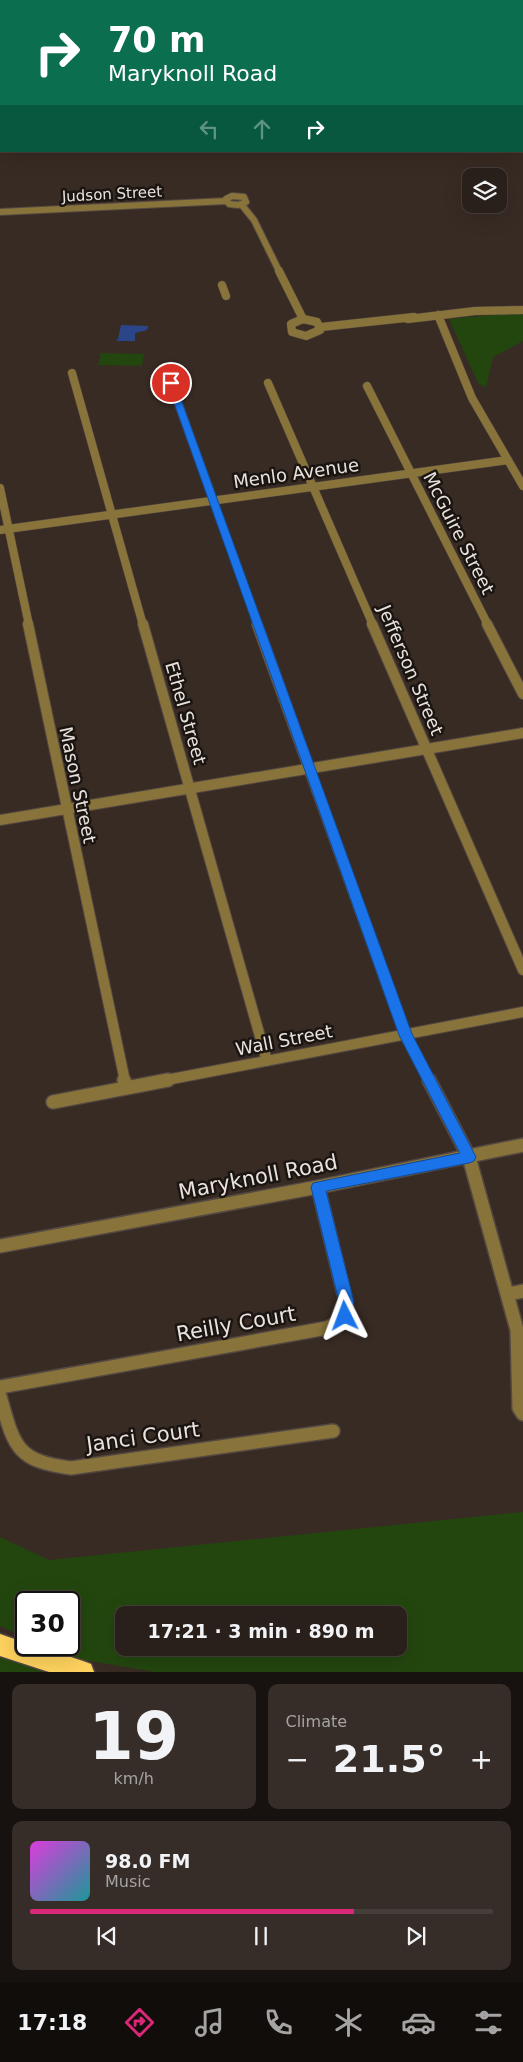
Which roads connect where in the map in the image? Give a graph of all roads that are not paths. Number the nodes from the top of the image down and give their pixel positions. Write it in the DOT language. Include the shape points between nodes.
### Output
graph roads {
  1 [pos="0,212"];
  2 [pos="222,285"];
  3 [pos="226,296"];
  4 [pos="523,310"];
  5 [pos="438,315"];
  6 [pos="303,319"];
  7 [pos="321,327"];
  8 [pos="72,374"];
  9 [pos="171,383"];
  10 [pos="268,383"];
  11 [pos="367,386"];
  12 [pos="508,460"];
  13 [pos="411,473"];
  14 [pos="523,486"];
  15 [pos="314,487"];
  16 [pos="0,488"];
  17 [pos="214,500"];
  18 [pos="112,514"];
  19 [pos="4,529"];
  20 [pos="523,694"];
  21 [pos="523,733"];
  22 [pos="427,750"];
  23 [pos="309,769"];
  24 [pos="190,789"];
  25 [pos="67,808"];
  26 [pos="0,820"];
  27 [pos="523,970"];
  28 [pos="523,1012"];
  29 [pos="406,1035"];
  30 [pos="267,1061"];
  31 [pos="126,1088"];
  32 [pos="52,1102"];
  33 [pos="523,1145"];
  34 [pos="469,1157"];
  35 [pos="318,1187"];
  36 [pos="0,1246"];
  37 [pos="523,1290"];
  38 [pos="509,1294"];
  39 [pos="0,1387"];
  40 [pos="0,1396"];
  41 [pos="521,1411"];
  42 [pos="333,1431"];
  43 [pos="0,1645"];
  44 [pos="83,1672"];
  1 -- 6 [label="street, Judson Street" via="226,201 232,205 242,204 254,220"];
  2 -- 3 [label="street"];
  4 -- 5 [label="street"];
  5 -- 7 [label="street"];
  5 -- 12 [label="street" via="472,398"];
  6 -- 7 [label="street" via="313,320"];
  6 -- 7 [label="street" via="291,324 292,332 310,335"];
  8 -- 18 [label="street, Ethel Street"];
  9 -- 17 [label="street"];
  10 -- 15 [label="street, Jefferson Street"];
  11 -- 13 [label="street, McGuire Street"];
  12 -- 13 [label="street, Menlo Avenue"];
  12 -- 14 [label="street"];
  13 -- 15 [label="street, Menlo Avenue"];
  13 -- 20 [label="street, McGuire Street"];
  15 -- 17 [label="street, Menlo Avenue"];
  15 -- 22 [label="street, Jefferson Street"];
  16 -- 19 [label="street, Mason Street"];
  17 -- 18 [label="street, Menlo Avenue"];
  17 -- 23 [label="street"];
  18 -- 19 [label="street, Menlo Avenue"];
  18 -- 24 [label="street, Ethel Street"];
  19 -- 25 [label="street, Mason Street"];
  21 -- 22 [label="street"];
  22 -- 23 [label="street"];
  22 -- 27 [label="street, Jefferson Street"];
  23 -- 24 [label="street"];
  23 -- 29 [label="street"];
  24 -- 25 [label="street"];
  24 -- 30 [label="street, Ethel Street"];
  25 -- 26 [label="street"];
  25 -- 31 [label="street, Mason Street"];
  28 -- 29 [label="street, Wall Street"];
  29 -- 30 [label="street, Wall Street"];
  29 -- 34 [label="street"];
  30 -- 31 [label="street, Wall Street"];
  31 -- 32 [label="street, Wall Street"];
  33 -- 34 [label="street, Maryknoll Road"];
  34 -- 35 [label="street, Maryknoll Road"];
  34 -- 38 [label="street"];
  35 -- 36 [label="street, Maryknoll Road"];
  35 -- 39 [label="street, Reilly Court" via="346,1302 345,1316 338,1323 327,1328"];
  37 -- 38 [label="street"];
  38 -- 41 [label="street" via="517,1330"];
  40 -- 42 [label="street, Janci Court" via="14,1442 37,1463 51,1466 71,1468"];
  43 -- 44 [label="highway"];
}
